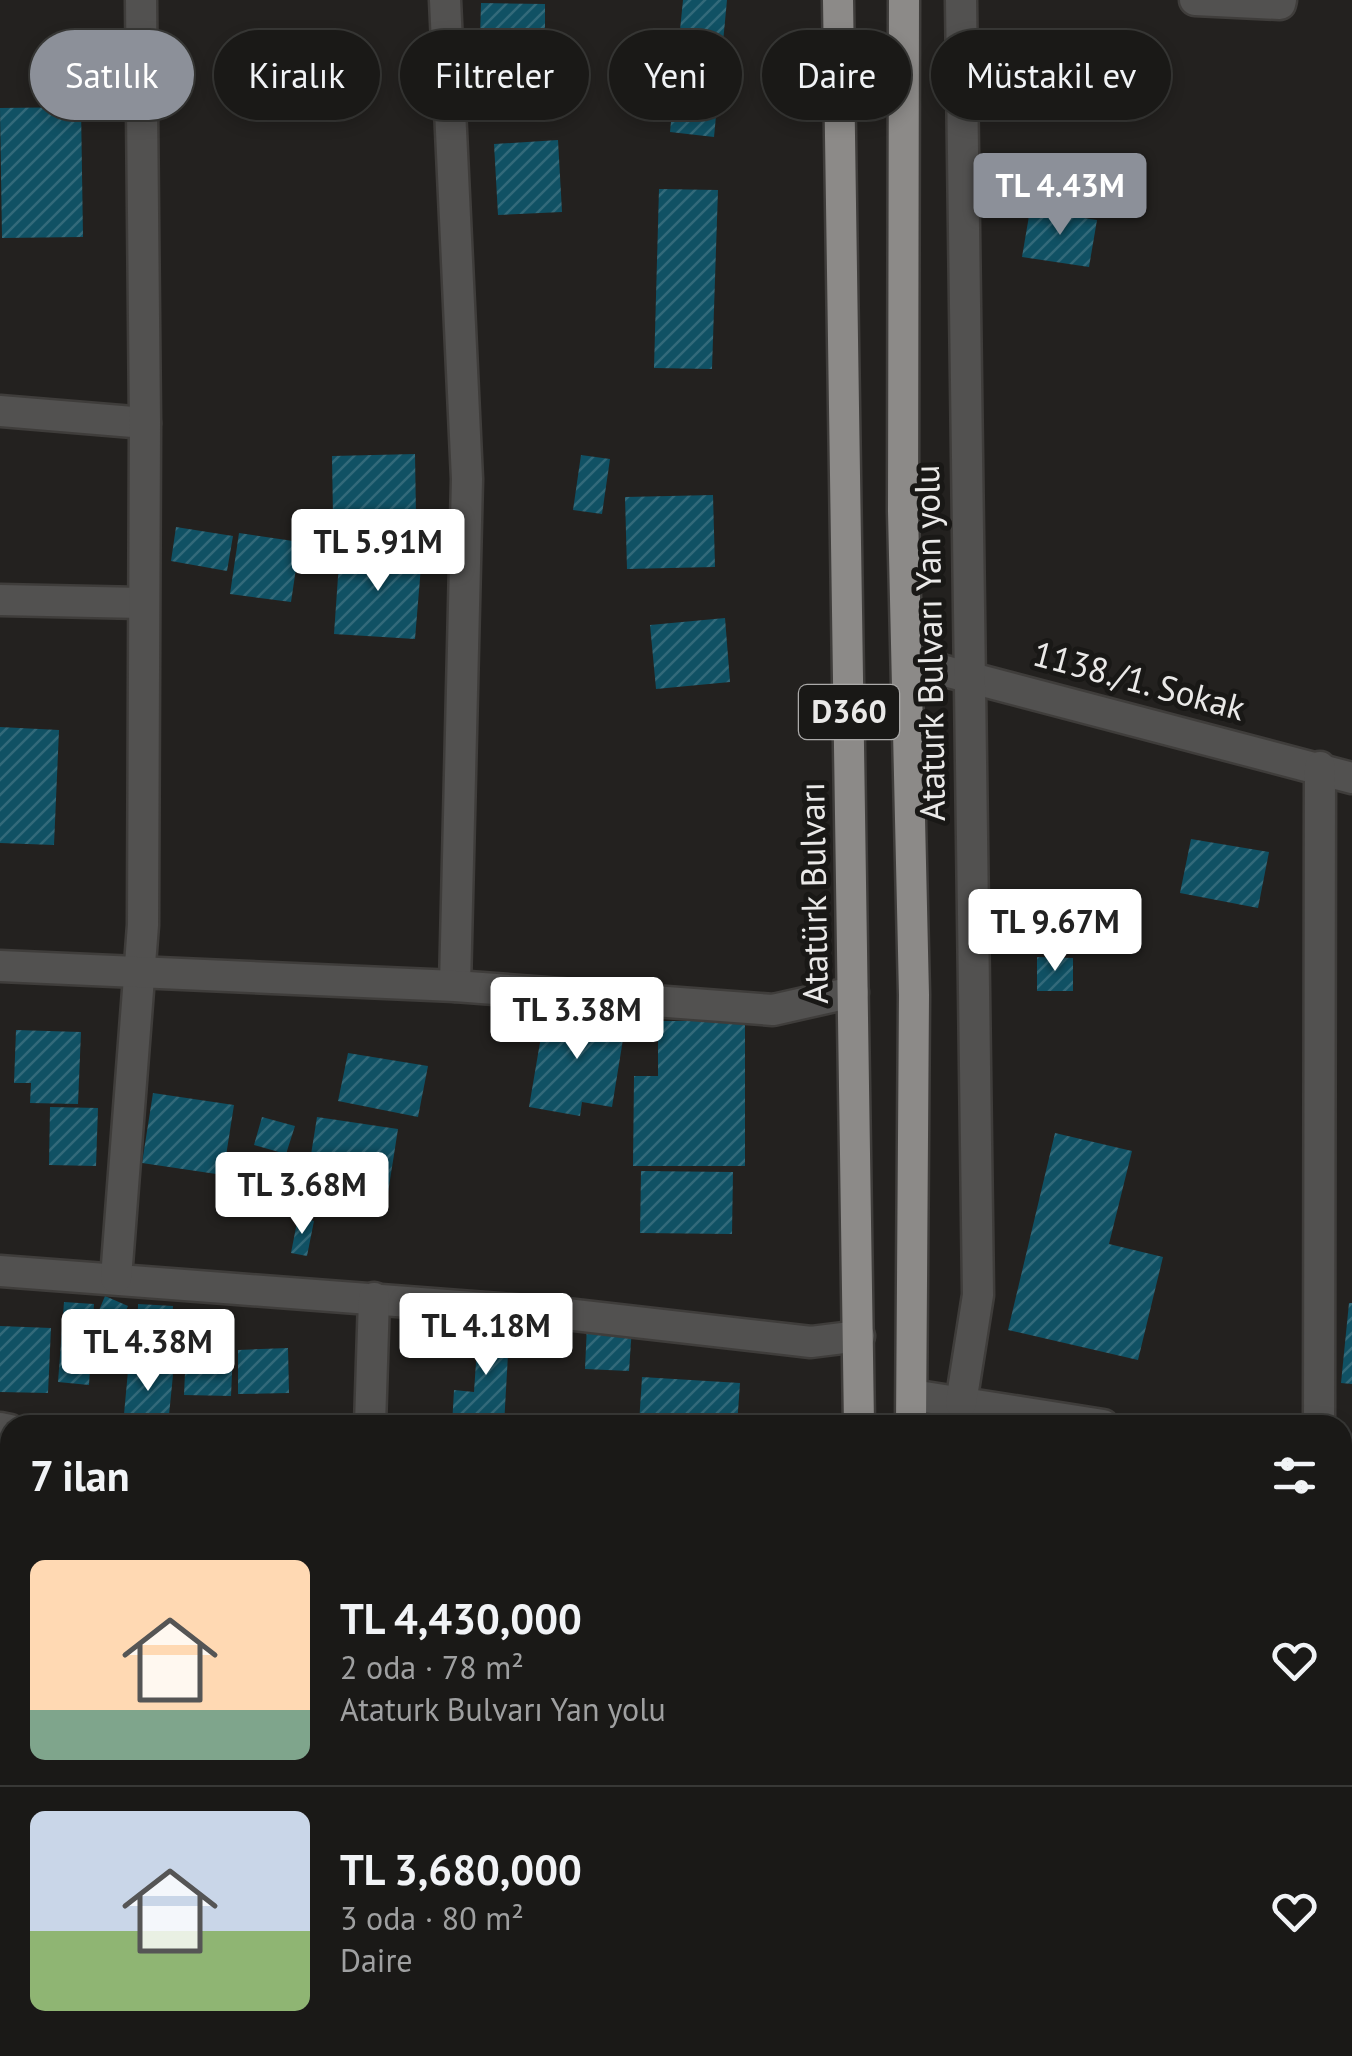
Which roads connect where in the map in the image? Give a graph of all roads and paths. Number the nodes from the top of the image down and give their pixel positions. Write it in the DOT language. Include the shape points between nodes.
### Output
graph roads {
  1 [pos="141,0"];
  2 [pos="445,0"];
  3 [pos="838,0"];
  4 [pos="904,0"];
  5 [pos="961,0"];
  6 [pos="1194,0"];
  7 [pos="1281,0"];
  8 [pos="0,411"];
  9 [pos="146,423"];
  10 [pos="0,600"];
  11 [pos="142,603"];
  12 [pos="907,661"];
  13 [pos="966,675"];
  14 [pos="1320,767"];
  15 [pos="1352,778"];
  16 [pos="0,966"];
  17 [pos="140,972"];
  18 [pos="455,986"];
  19 [pos="853,992"];
  20 [pos="0,1271"];
  21 [pos="116,1278"];
  22 [pos="374,1298"];
  23 [pos="859,1336"];
  24 [pos="961,1403"];
  25 [pos="911,1410"];
  26 [pos="370,1415"];
  27 [pos="859,1415"];
  28 [pos="1038,1415"];
  29 [pos="1319,1415"];
  1 -- 9 [label="street"];
  2 -- 18 [label="street" via="467,478"];
  3 -- 19 [label="highway, Atatürk Bulvarı / D360"];
  4 -- 12 [label="highway, D360"];
  5 -- 13 [label="street, Ataturk Bulvarı Yan yolu"];
  6 -- 7 [label="street"];
  8 -- 9 [label="street"];
  9 -- 11 [label="street"];
  10 -- 11 [label="street"];
  11 -- 17 [label="street"];
  12 -- 13 [label="street, 1138./1. Sokak"];
  12 -- 25 [label="highway, D360" via="914,995"];
  13 -- 14 [label="street, 1138./1. Sokak"];
  13 -- 24 [label="street, Ataturk Bulvarı Yan yolu" via="978,1296"];
  14 -- 15 [label="street, 1138./1. Sokak"];
  14 -- 29 [label="street"];
  16 -- 17 [label="street"];
  17 -- 18 [label="street"];
  17 -- 21 [label="street"];
  18 -- 19 [label="street" via="772,1010"];
  19 -- 23 [label="highway, Atatürk Bulvarı / D360"];
  20 -- 21 [label="street"];
  21 -- 22 [label="street"];
  22 -- 23 [label="street" via="812,1342"];
  22 -- 26 [label="street"];
  23 -- 27 [label="highway, Atatürk Bulvarı / D360"];
  24 -- 25 [label="street"];
  24 -- 28 [label="street"];
}
